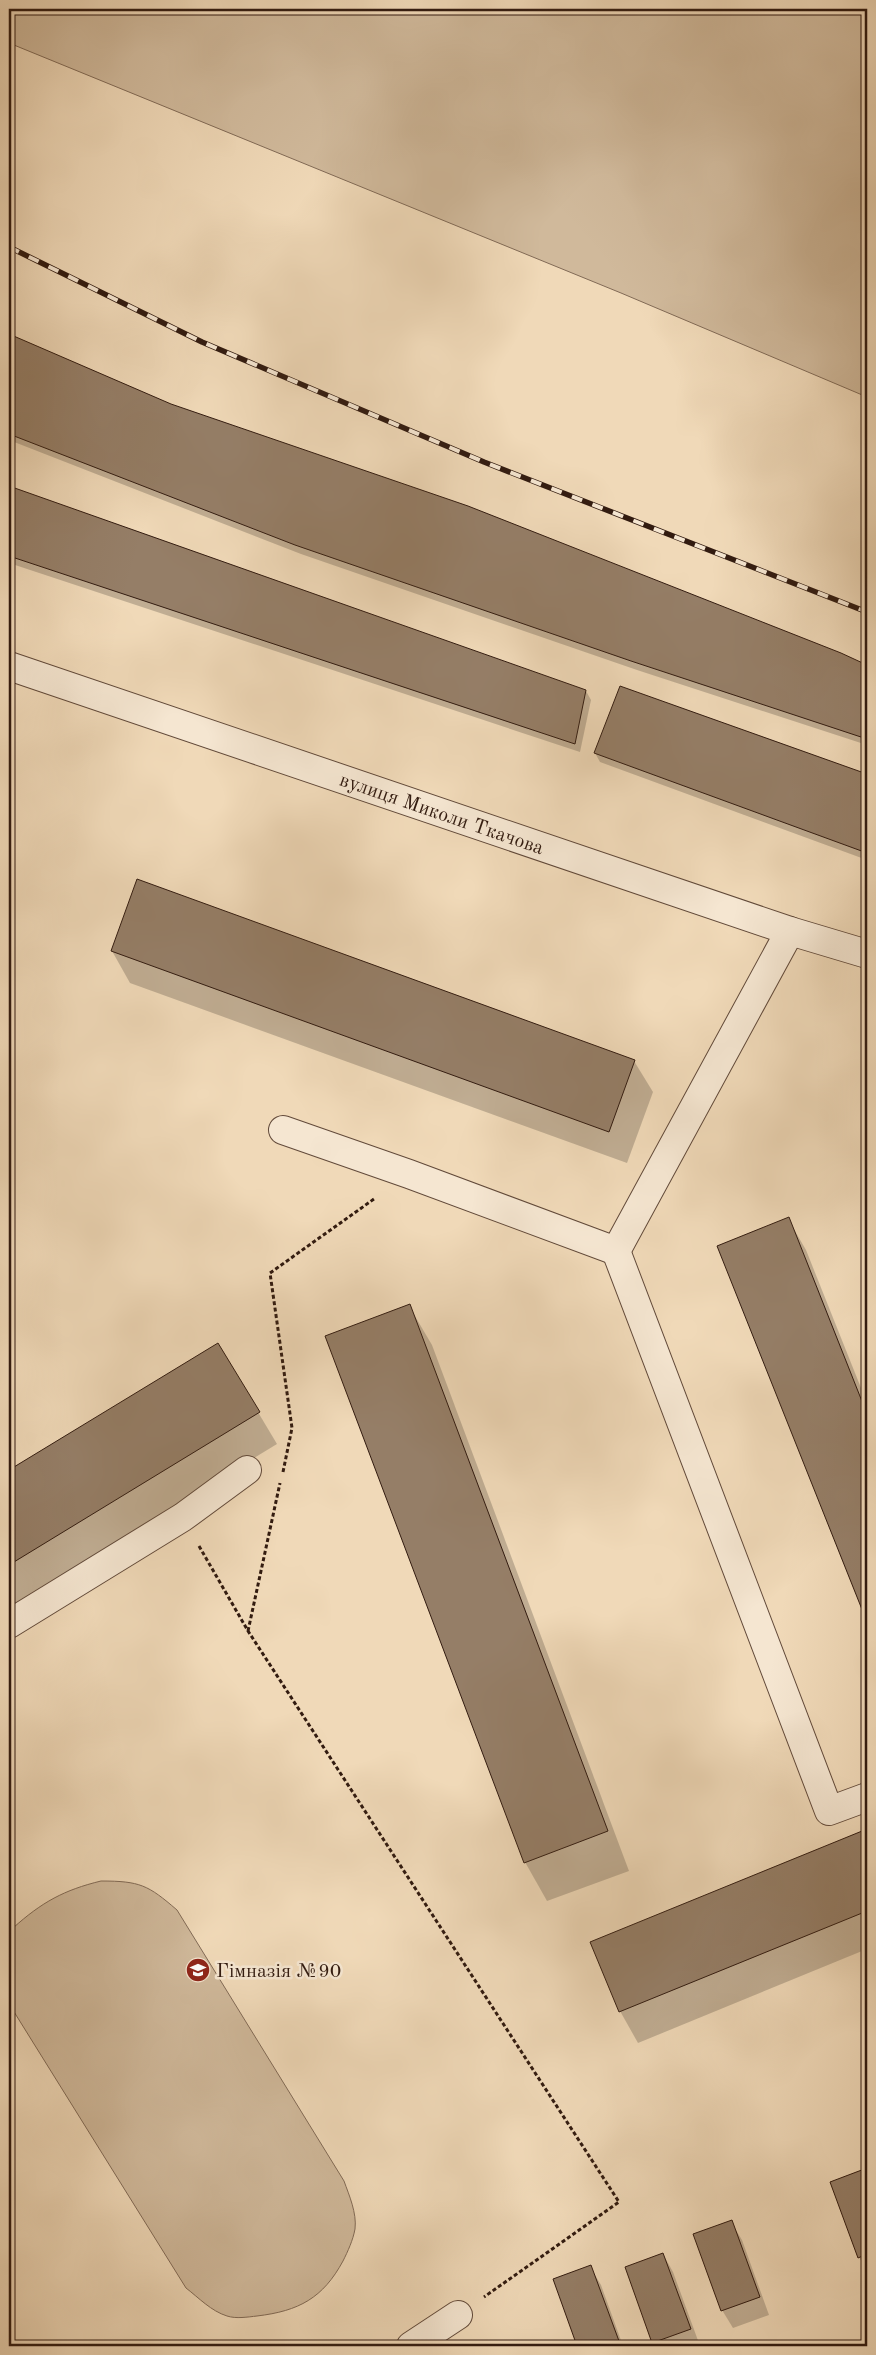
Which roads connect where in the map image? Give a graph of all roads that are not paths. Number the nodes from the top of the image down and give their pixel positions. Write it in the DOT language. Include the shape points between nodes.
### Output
graph roads {
  1 [pos="12,671"];
  2 [pos="790,931"];
  3 [pos="867,954"];
  4 [pos="283,1130"];
  5 [pos="616,1251"];
  6 [pos="247,1470"];
  7 [pos="9,1624"];
  8 [pos="867,1797"];
  9 [pos="458,2315"];
  10 [pos="411,2346"];
  1 -- 2 [label="street, вулиця Миколи Ткачова"];
  2 -- 3 [label="street, вулиця Миколи Ткачова"];
  2 -- 5 [label="street"];
  4 -- 5 [label="street"];
  5 -- 8 [label="street" via="829,1811"];
  6 -- 7 [label="street" via="183,1517"];
  9 -- 10 [label="street"];
}
